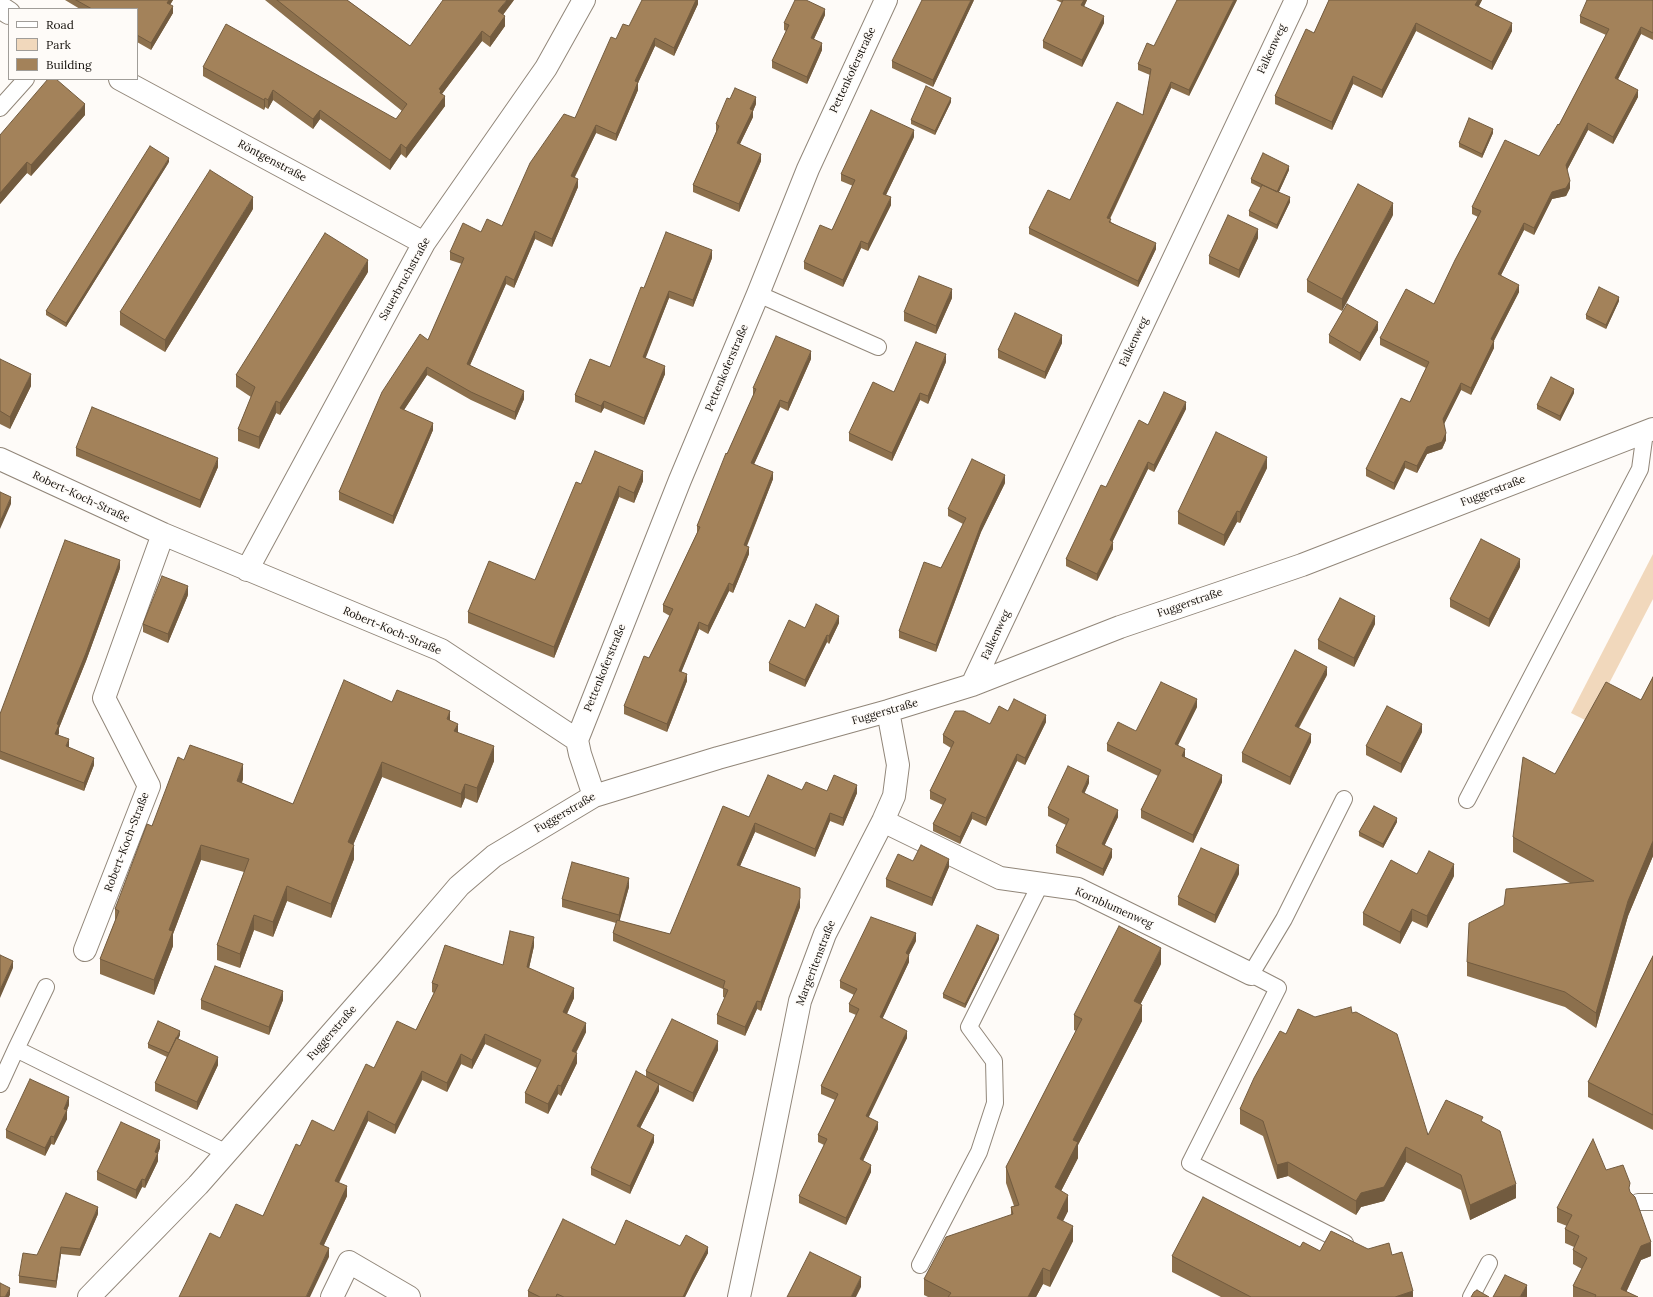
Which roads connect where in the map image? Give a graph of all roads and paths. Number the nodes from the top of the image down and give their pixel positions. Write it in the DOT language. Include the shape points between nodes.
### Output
graph roads {
  1 [pos="584,0"];
  2 [pos="886,0"];
  3 [pos="1296,0"];
  4 [pos="25,80"];
  5 [pos="122,80"];
  6 [pos="0,108"];
  7 [pos="424,243"];
  8 [pos="758,294"];
  9 [pos="878,347"];
  10 [pos="1649,431"];
  11 [pos="0,459"];
  12 [pos="163,534"];
  13 [pos="247,570"];
  14 [pos="972,685"];
  15 [pos="888,711"];
  16 [pos="577,740"];
  17 [pos="594,796"];
  18 [pos="1344,799"];
  19 [pos="1466,800"];
  20 [pos="883,821"];
  21 [pos="1040,885"];
  22 [pos="85,950"];
  23 [pos="1251,974"];
  24 [pos="46,987"];
  25 [pos="16,1049"];
  26 [pos="0,1084"];
  27 [pos="227,1152"];
  28 [pos="1345,1243"];
  29 [pos="1489,1263"];
  30 [pos="920,1265"];
  31 [pos="89,1297"];
  32 [pos="332,1297"];
  33 [pos="409,1297"];
  34 [pos="739,1297"];
  35 [pos="1471,1297"];
  1 -- 7 [label="street, Sauerbruchstraße" via="546,68"];
  2 -- 8 [label="street, Pettenkoferstraße" via="808,169"];
  3 -- 14 [label="street, Falkenweg"];
  4 -- 6 [label="lane"];
  5 -- 7 [label="street, Röntgenstraße"];
  7 -- 13 [label="street, Sauerbruchstraße"];
  8 -- 9 [label="lane"];
  8 -- 16 [label="street, Pettenkoferstraße" via="680,480"];
  10 -- 14 [label="street, Fuggerstraße" via="1302,565 1120,627"];
  10 -- 19 [label="lane" via="1640,469"];
  11 -- 12 [label="street, Robert-Koch-Straße"];
  12 -- 13 [label="street, Robert-Koch-Straße"];
  12 -- 22 [label="street, Robert-Koch-Straße" via="104,698 149,786"];
  13 -- 16 [label="street, Robert-Koch-Straße" via="441,650"];
  14 -- 15 [label="street, Fuggerstraße"];
  15 -- 17 [label="street, Fuggerstraße" via="718,758"];
  15 -- 20 [label="street, Margeritenstraße" via="898,765 894,796"];
  16 -- 17 [label="street"];
  17 -- 27 [label="street, Fuggerstraße" via="494,856 459,886"];
  18 -- 23 [label="lane" via="1284,919"];
  20 -- 21 [label="street, Kornblumenweg" via="1000,878"];
  20 -- 34 [label="street, Margeritenstraße" via="825,934 800,1001"];
  21 -- 23 [label="street, Kornblumenweg" via="1078,889"];
  21 -- 30 [label="lane" via="969,1027 994,1061 994,1103 979,1152"];
  23 -- 28 [label="lane" via="1278,988 1190,1163"];
  24 -- 25 [label="lane"];
  25 -- 26 [label="lane"];
  25 -- 27 [label="lane"];
  27 -- 31 [label="street, Fuggerstraße"];
  29 -- 35 [label="lane"];
  32 -- 33 [label="street" via="349,1262"];
}
